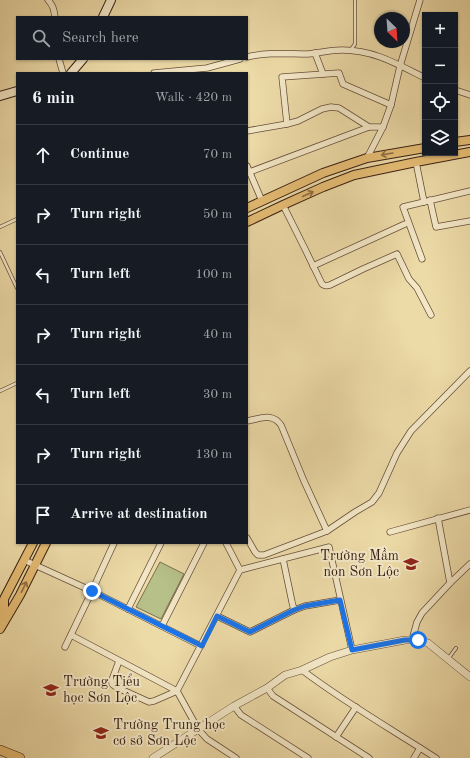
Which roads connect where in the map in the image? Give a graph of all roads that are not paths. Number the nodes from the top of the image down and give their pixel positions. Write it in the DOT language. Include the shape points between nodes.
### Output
graph roads {
  1 [pos="48,0"];
  2 [pos="112,0"];
  3 [pos="355,0"];
  4 [pos="420,0"];
  5 [pos="55,16"];
  6 [pos="104,16"];
  7 [pos="350,51"];
  8 [pos="315,53"];
  9 [pos="248,57"];
  10 [pos="59,60"];
  11 [pos="82,60"];
  12 [pos="236,60"];
  13 [pos="400,66"];
  14 [pos="63,72"];
  15 [pos="72,72"];
  16 [pos="165,72"];
  17 [pos="322,74"];
  18 [pos="422,77"];
  19 [pos="16,91"];
  20 [pos="458,91"];
  21 [pos="470,95"];
  22 [pos="0,96"];
  23 [pos="391,105"];
  24 [pos="287,124"];
  25 [pos="368,127"];
  26 [pos="383,127"];
  27 [pos="248,131"];
  28 [pos="470,140"];
  29 [pos="458,142"];
  30 [pos="422,149"];
  31 [pos="470,152"];
  32 [pos="368,158"];
  33 [pos="416,162"];
  34 [pos="248,173"];
  35 [pos="470,191"];
  36 [pos="262,201"];
  37 [pos="427,201"];
  38 [pos="283,205"];
  39 [pos="248,208"];
  40 [pos="16,219"];
  41 [pos="470,221"];
  42 [pos="248,222"];
  43 [pos="406,224"];
  44 [pos="0,227"];
  45 [pos="0,252"];
  46 [pos="422,259"];
  47 [pos="313,266"];
  48 [pos="16,286"];
  49 [pos="431,315"];
  50 [pos="470,371"];
  51 [pos="16,383"];
  52 [pos="0,391"];
  53 [pos="248,421"];
  54 [pos="470,510"];
  55 [pos="438,518"];
  56 [pos="327,531"];
  57 [pos="390,532"];
  58 [pos="248,540"];
  59 [pos="32,544"];
  60 [pos="46,544"];
  61 [pos="114,544"];
  62 [pos="161,544"];
  63 [pos="203,544"];
  64 [pos="227,544"];
  65 [pos="283,559"];
  66 [pos="24,560"];
  67 [pos="470,564"];
  68 [pos="35,565"];
  69 [pos="240,570"];
  70 [pos="450,583"];
  71 [pos="92,591"];
  72 [pos="340,600"];
  73 [pos="128,609"];
  74 [pos="294,610"];
  75 [pos="217,616"];
  76 [pos="2,622"];
  77 [pos="162,626"];
  78 [pos="0,629"];
  79 [pos="71,636"];
  80 [pos="412,640"];
  81 [pos="202,646"];
  82 [pos="65,647"];
  83 [pos="456,648"];
  84 [pos="352,650"];
  85 [pos="448,659"];
  86 [pos="119,661"];
  87 [pos="302,670"];
  88 [pos="470,676"];
  89 [pos="266,688"];
  90 [pos="178,691"];
  91 [pos="234,706"];
  92 [pos="356,707"];
  93 [pos="198,729"];
  94 [pos="336,737"];
  95 [pos="420,748"];
  96 [pos="0,750"];
  97 [pos="20,758"];
  98 [pos="153,758"];
  99 [pos="236,758"];
  100 [pos="308,758"];
  101 [pos="369,758"];
  102 [pos="414,758"];
  103 [pos="436,758"];
  1 -- 5 [label="street"];
  2 -- 6 [label="main road"];
  3 -- 7 [label="lane" via="355,44"];
  4 -- 13 [label="street"];
  7 -- 8 [label="street"];
  7 -- 13 [label="street" via="385,58"];
  8 -- 9 [label="street" via="272,53"];
  8 -- 17 [label="street"];
  10 -- 14 [label="street"];
  11 -- 15 [label="main road"];
  12 -- 16 [label="street" via="207,68"];
  13 -- 18 [label="street"];
  13 -- 23 [label="street"];
  17 -- 23 [label="street" via="339,73 343,84"];
  17 -- 24 [label="street" via="282,77"];
  19 -- 22 [label="main road"];
  20 -- 21 [label="street"];
  23 -- 26 [label="street"];
  24 -- 25 [label="street" via="330,107 339,108"];
  24 -- 27 [label="street"];
  25 -- 26 [label="street"];
  25 -- 34 [label="street"];
  26 -- 32 [label="street"];
  28 -- 29 [label="main road"];
  30 -- 32 [label="main road, one-way"];
  31 -- 33 [label="main road"];
  32 -- 36 [label="main road" via="322,173"];
  33 -- 37 [label="street"];
  38 -- 33 [label="main road, one-way" via="354,175"];
  34 -- 36 [label="street"];
  35 -- 37 [label="street"];
  36 -- 39 [label="main road"];
  37 -- 41 [label="street" via="436,227"];
  37 -- 46 [label="street" via="403,207"];
  38 -- 42 [label="main road"];
  38 -- 47 [label="street"];
  40 -- 44 [label="lane"];
  43 -- 47 [label="street"];
  45 -- 48 [label="lane"];
  47 -- 49 [label="street" via="322,284 326,286 397,254"];
  50 -- 56 [label="street" via="411,431 372,502"];
  51 -- 52 [label="lane"];
  53 -- 56 [label="street" via="266,417 278,420"];
  54 -- 55 [label="street"];
  55 -- 57 [label="street"];
  55 -- 70 [label="street"];
  56 -- 58 [label="street" via="264,555 258,555"];
  59 -- 66 [label="main road"];
  60 -- 68 [label="main road"];
  61 -- 71 [label="street"];
  62 -- 73 [label="street"];
  63 -- 77 [label="street"];
  64 -- 69 [label="street"];
  65 -- 69 [label="street"];
  65 -- 72 [label="street" via="329,547"];
  65 -- 74 [label="street"];
  66 -- 68 [label="street"];
  66 -- 76 [label="main road" via="4,599"];
  67 -- 70 [label="street"];
  68 -- 71 [label="street"];
  76 -- 68 [label="main road, one-way" via="20,595"];
  69 -- 75 [label="street"];
  70 -- 80 [label="street" via="422,613"];
  71 -- 73 [label="street"];
  71 -- 79 [label="street"];
  72 -- 74 [label="street"];
  72 -- 84 [label="street"];
  73 -- 77 [label="street"];
  74 -- 75 [label="street" via="250,632"];
  75 -- 81 [label="street"];
  76 -- 78 [label="main road"];
  77 -- 81 [label="street"];
  79 -- 82 [label="street"];
  79 -- 86 [label="street"];
  80 -- 84 [label="street"];
  80 -- 85 [label="street" via="428,643"];
  81 -- 90 [label="street"];
  83 -- 85 [label="lane"];
  84 -- 87 [label="street"];
  85 -- 88 [label="street"];
  86 -- 90 [label="street"];
  86 -- 90 [label="street" via="112,680 116,687 149,702"];
  87 -- 89 [label="street" via="285,675"];
  87 -- 92 [label="street"];
  89 -- 91 [label="street"];
  89 -- 94 [label="street" via="273,696"];
  90 -- 93 [label="street"];
  91 -- 93 [label="street"];
  91 -- 100 [label="street" via="242,715"];
  92 -- 94 [label="street"];
  92 -- 95 [label="street"];
  93 -- 98 [label="street"];
  93 -- 99 [label="street" via="207,739"];
  94 -- 101 [label="street"];
  95 -- 102 [label="street"];
  95 -- 103 [label="street"];
  96 -- 97 [label="highway"];
}
